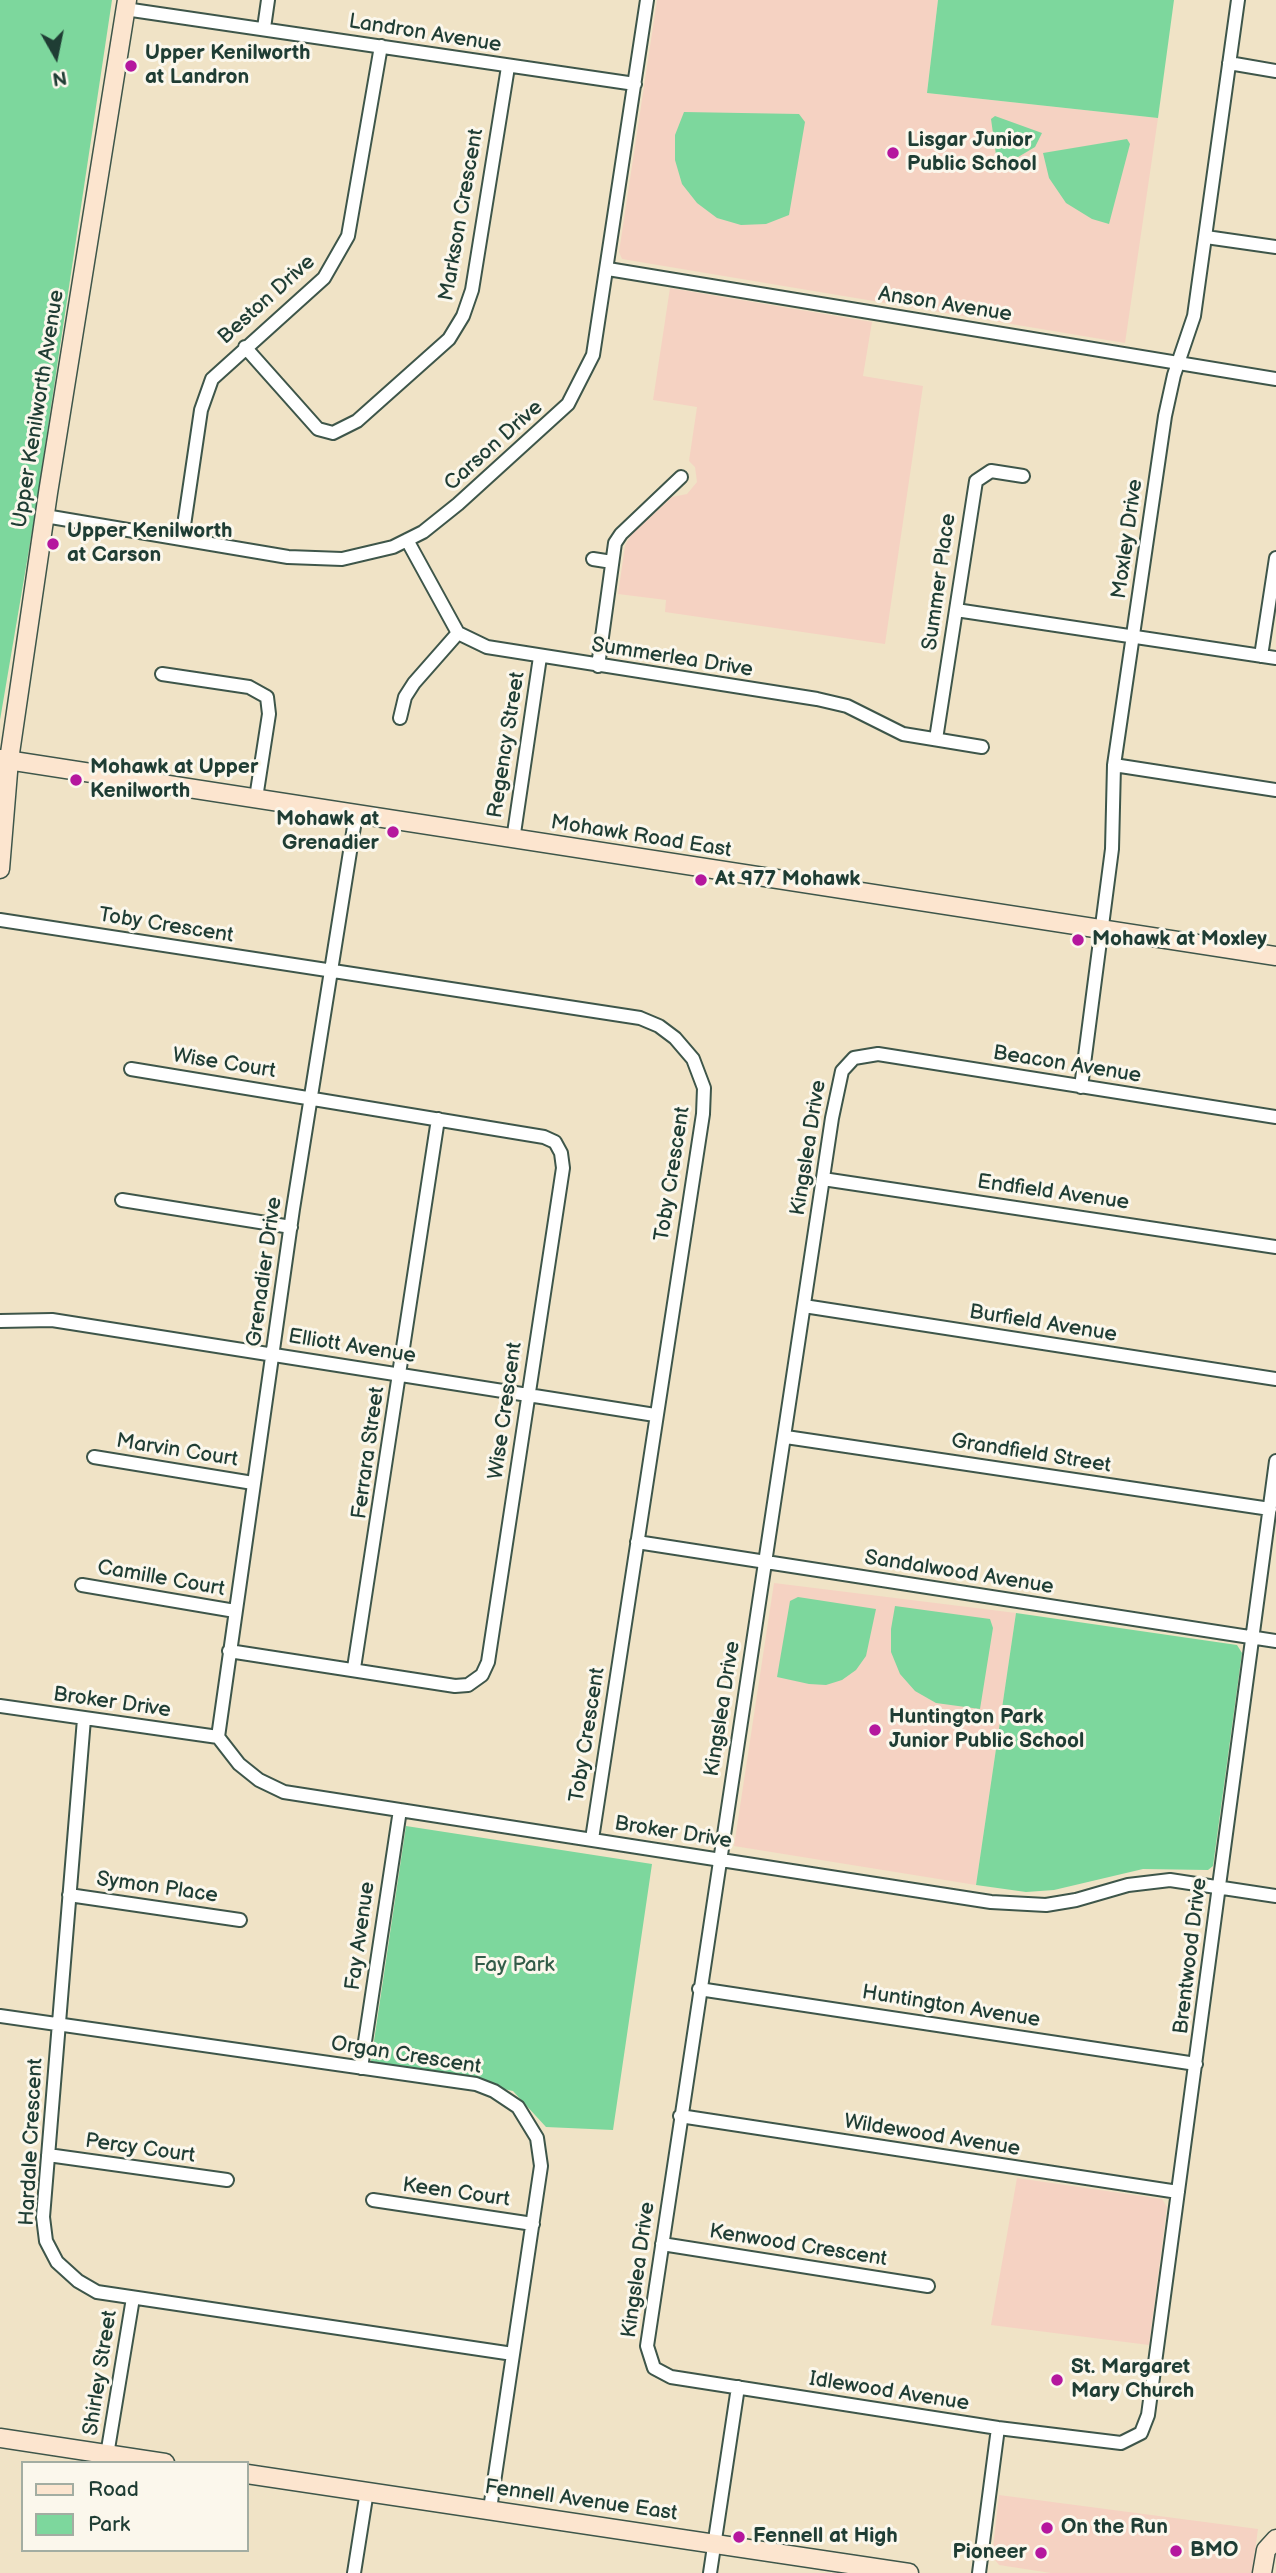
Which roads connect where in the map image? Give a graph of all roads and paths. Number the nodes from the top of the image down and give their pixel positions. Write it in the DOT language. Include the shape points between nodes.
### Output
graph roads {
  1 [pos="268,0"];
  2 [pos="648,0"];
  3 [pos="1238,0"];
  4 [pos="126,4"];
  5 [pos="264,28"];
  6 [pos="381,46"];
  7 [pos="1229,63"];
  8 [pos="508,67"];
  9 [pos="1276,71"];
  10 [pos="635,85"];
  11 [pos="1206,237"];
  12 [pos="1276,247"];
  13 [pos="608,269"];
  14 [pos="245,347"];
  15 [pos="1179,363"];
  16 [pos="1276,379"];
  17 [pos="1023,476"];
  18 [pos="681,477"];
  19 [pos="45,516"];
  20 [pos="182,539"];
  21 [pos="407,540"];
  22 [pos="1276,558"];
  23 [pos="593,559"];
  24 [pos="612,562"];
  25 [pos="956,610"];
  26 [pos="458,633"];
  27 [pos="1132,636"];
  28 [pos="1261,656"];
  29 [pos="540,657"];
  30 [pos="1276,658"];
  31 [pos="598,666"];
  32 [pos="162,674"];
  33 [pos="400,718"];
  34 [pos="936,738"];
  35 [pos="982,747"];
  36 [pos="4,760"];
  37 [pos="1114,765"];
  38 [pos="1276,790"];
  39 [pos="256,798"];
  40 [pos="356,814"];
  41 [pos="513,840"];
  42 [pos="0,869"];
  43 [pos="0,920"];
  44 [pos="1102,931"];
  45 [pos="1276,956"];
  46 [pos="331,971"];
  47 [pos="853,1059"];
  48 [pos="131,1069"];
  49 [pos="1081,1087"];
  50 [pos="311,1098"];
  51 [pos="1276,1116"];
  52 [pos="438,1119"];
  53 [pos="823,1180"];
  54 [pos="122,1200"];
  55 [pos="291,1227"];
  56 [pos="1276,1247"];
  57 [pos="804,1306"];
  58 [pos="0,1321"];
  59 [pos="272,1354"];
  60 [pos="399,1375"];
  61 [pos="1276,1379"];
  62 [pos="528,1396"];
  63 [pos="655,1415"];
  64 [pos="786,1437"];
  65 [pos="94,1457"];
  66 [pos="1276,1461"];
  67 [pos="253,1483"];
  68 [pos="1270,1509"];
  69 [pos="637,1542"];
  70 [pos="765,1562"];
  71 [pos="82,1585"];
  72 [pos="235,1611"];
  73 [pos="1253,1637"];
  74 [pos="1276,1641"];
  75 [pos="229,1651"];
  76 [pos="354,1668"];
  77 [pos="0,1706"];
  78 [pos="84,1719"];
  79 [pos="218,1737"];
  80 [pos="400,1810"];
  81 [pos="592,1839"];
  82 [pos="719,1860"];
  83 [pos="1219,1888"];
  84 [pos="69,1895"];
  85 [pos="1276,1896"];
  86 [pos="240,1920"];
  87 [pos="699,1989"];
  88 [pos="0,2016"];
  89 [pos="58,2024"];
  90 [pos="1196,2064"];
  91 [pos="361,2068"];
  92 [pos="680,2116"];
  93 [pos="48,2155"];
  94 [pos="227,2180"];
  95 [pos="1178,2192"];
  96 [pos="373,2200"];
  97 [pos="533,2224"];
  98 [pos="662,2244"];
  99 [pos="928,2286"];
  100 [pos="133,2298"];
  101 [pos="513,2354"];
  102 [pos="654,2368"];
  103 [pos="738,2387"];
  104 [pos="998,2428"];
  105 [pos="0,2438"];
  106 [pos="1121,2443"];
  107 [pos="107,2455"];
  108 [pos="150,2461"];
  109 [pos="248,2474"];
  110 [pos="367,2491"];
  111 [pos="490,2510"];
  112 [pos="1276,2539"];
  113 [pos="715,2544"];
  114 [pos="354,2573"];
  115 [pos="710,2573"];
  116 [pos="909,2573"];
  117 [pos="979,2573"];
  118 [pos="1262,2573"];
  1 -- 5 [label="street"];
  2 -- 10 [label="street, Carson Drive"];
  3 -- 7 [label="street, Moxley Drive"];
  4 -- 5 [label="street, Landron Avenue"];
  4 -- 19 [label="main road, Upper Kenilworth Avenue"];
  5 -- 6 [label="street, Landron Avenue"];
  6 -- 8 [label="street, Landron Avenue"];
  6 -- 14 [label="street, Beston Drive" via="351,222 342,249 324,278"];
  7 -- 9 [label="street"];
  7 -- 11 [label="street, Moxley Drive"];
  8 -- 10 [label="street, Landron Avenue"];
  8 -- 14 [label="street, Markson Crescent" via="472,290 449,339 357,421 333,433 318,429"];
  10 -- 13 [label="street, Carson Drive"];
  11 -- 12 [label="street"];
  11 -- 15 [label="street, Moxley Drive" via="1193,322"];
  13 -- 15 [label="street, Anson Avenue"];
  13 -- 21 [label="street, Carson Drive" via="593,355 573,397 458,504"];
  14 -- 20 [label="street, Beston Drive" via="216,374 206,392"];
  15 -- 16 [label="street, Anson Avenue"];
  15 -- 27 [label="street, Moxley Drive" via="1165,416"];
  17 -- 25 [label="street, Summer Place" via="991,471 976,481"];
  18 -- 24 [label="street" via="621,534"];
  19 -- 20 [label="street, Carson Drive"];
  19 -- 36 [label="main road, Upper Kenilworth Avenue"];
  20 -- 21 [label="street, Carson Drive" via="316,560 368,555"];
  21 -- 26 [label="street"];
  22 -- 28 [label="street"];
  23 -- 24 [label="street"];
  24 -- 31 [label="street"];
  25 -- 27 [label="street"];
  25 -- 34 [label="street, Summer Place"];
  26 -- 29 [label="street, Summerlea Drive" via="487,647"];
  26 -- 33 [label="street" via="414,683"];
  27 -- 28 [label="street"];
  27 -- 37 [label="street, Moxley Drive"];
  28 -- 30 [label="street"];
  29 -- 31 [label="street, Summerlea Drive"];
  29 -- 41 [label="street, Regency Street"];
  31 -- 34 [label="street, Summerlea Drive" via="817,699 847,706 903,734"];
  32 -- 39 [label="street" via="249,687 267,697 269,714"];
  34 -- 35 [label="street, Summerlea Drive"];
  36 -- 39 [label="main road, Mohawk Road East"];
  36 -- 42 [label="main road, Upper Kenilworth Avenue"];
  37 -- 38 [label="street"];
  37 -- 44 [label="street, Moxley Drive" via="1112,849"];
  39 -- 40 [label="main road, Mohawk Road East"];
  40 -- 41 [label="main road, Mohawk Road East"];
  40 -- 46 [label="street, Grenadier Drive"];
  41 -- 44 [label="main road, Mohawk Road East"];
  43 -- 46 [label="street, Toby Crescent"];
  44 -- 45 [label="main road, Mohawk Road East"];
  44 -- 49 [label="street, Moxley Drive"];
  46 -- 50 [label="street, Grenadier Drive"];
  46 -- 63 [label="street, Toby Crescent" via="640,1018 659,1026 685,1048 700,1076 704,1101"];
  47 -- 49 [label="street, Beacon Avenue" via="878,1054"];
  47 -- 53 [label="street, Kingslea Drive" via="839,1080"];
  48 -- 50 [label="street, Wise Court"];
  49 -- 51 [label="street, Beacon Avenue"];
  50 -- 52 [label="street, Wise Crescent"];
  50 -- 55 [label="street, Grenadier Drive"];
  52 -- 60 [label="street, Ferrara Street"];
  52 -- 62 [label="street, Wise Crescent" via="544,1137 555,1142 561,1153 563,1168"];
  53 -- 56 [label="street, Endfield Avenue"];
  53 -- 57 [label="street, Kingslea Drive"];
  54 -- 55 [label="street"];
  55 -- 59 [label="street, Grenadier Drive"];
  57 -- 61 [label="street, Burfield Avenue"];
  57 -- 64 [label="street, Kingslea Drive"];
  58 -- 59 [label="street, Elliott Avenue" via="52,1320"];
  59 -- 60 [label="street, Elliott Avenue"];
  59 -- 67 [label="street, Grenadier Drive"];
  60 -- 62 [label="street, Elliott Avenue"];
  60 -- 76 [label="street, Ferrara Street"];
  62 -- 63 [label="street, Elliott Avenue"];
  62 -- 76 [label="street, Wise Crescent" via="488,1662 482,1675 468,1685 455,1686"];
  63 -- 69 [label="street, Toby Crescent"];
  64 -- 68 [label="street, Grandfield Street"];
  64 -- 70 [label="street, Kingslea Drive"];
  65 -- 67 [label="street, Marvin Court"];
  66 -- 68 [label="street, Brentwood Drive"];
  67 -- 72 [label="street, Grenadier Drive"];
  68 -- 73 [label="street, Brentwood Drive"];
  69 -- 70 [label="street, Sandalwood Avenue"];
  69 -- 81 [label="street, Toby Crescent"];
  70 -- 73 [label="street, Sandalwood Avenue"];
  70 -- 82 [label="street, Kingslea Drive"];
  71 -- 72 [label="street, Camille Court"];
  72 -- 75 [label="street, Grenadier Drive"];
  73 -- 74 [label="street, Sandalwood Avenue"];
  73 -- 83 [label="street, Brentwood Drive"];
  75 -- 76 [label="street, Wise Crescent"];
  75 -- 79 [label="street, Grenadier Drive"];
  77 -- 78 [label="street, Broker Drive"];
  78 -- 79 [label="street, Broker Drive"];
  78 -- 84 [label="street, Hardale Crescent"];
  79 -- 80 [label="street, Broker Drive" via="239,1764 284,1792"];
  80 -- 81 [label="street, Broker Drive"];
  80 -- 91 [label="street, Fay Avenue"];
  81 -- 82 [label="street, Broker Drive"];
  82 -- 83 [label="street, Broker Drive" via="1026,1906 1076,1900 1154,1881"];
  82 -- 87 [label="street, Kingslea Drive"];
  83 -- 85 [label="street, Broker Drive"];
  83 -- 90 [label="street, Brentwood Drive"];
  84 -- 86 [label="street, Symon Place"];
  84 -- 89 [label="street, Hardale Crescent"];
  87 -- 90 [label="street, Huntington Avenue"];
  87 -- 92 [label="street, Kingslea Drive"];
  88 -- 89 [label="street, Organ Crescent"];
  89 -- 91 [label="street, Organ Crescent"];
  89 -- 93 [label="street, Hardale Crescent"];
  90 -- 95 [label="street, Brentwood Drive"];
  91 -- 97 [label="street, Organ Crescent" via="475,2084 518,2107 537,2138 541,2166"];
  92 -- 95 [label="street, Wildewood Avenue"];
  92 -- 98 [label="street, Kingslea Drive"];
  93 -- 94 [label="street, Percy Court"];
  93 -- 100 [label="street, Hardale Crescent" via="43,2217 46,2241 57,2262 92,2289"];
  95 -- 106 [label="street, Brentwood Drive" via="1148,2415 1141,2433"];
  96 -- 97 [label="street, Keen Court"];
  97 -- 101 [label="street, Organ Crescent"];
  98 -- 99 [label="street, Kenwood Crescent"];
  98 -- 102 [label="street, Kingslea Drive" via="647,2346"];
  100 -- 101 [label="street, Hardale Crescent"];
  100 -- 107 [label="street, Shirley Street"];
  101 -- 111 [label="street, Organ Crescent"];
  102 -- 103 [label="street, Idlewood Avenue" via="671,2377"];
  103 -- 104 [label="street, Idlewood Avenue"];
  103 -- 113 [label="street"];
  104 -- 106 [label="street, Idlewood Avenue"];
  104 -- 117 [label="street"];
  105 -- 107 [label="main road"];
  107 -- 108 [label="main road"];
  109 -- 110 [label="main road, Fennell Avenue East"];
  110 -- 111 [label="main road, Fennell Avenue East"];
  110 -- 114 [label="street"];
  111 -- 113 [label="main road, Fennell Avenue East"];
  112 -- 118 [label="main road" via="1266,2550"];
  113 -- 115 [label="street"];
  113 -- 116 [label="main road, Fennell Avenue East"];
}
